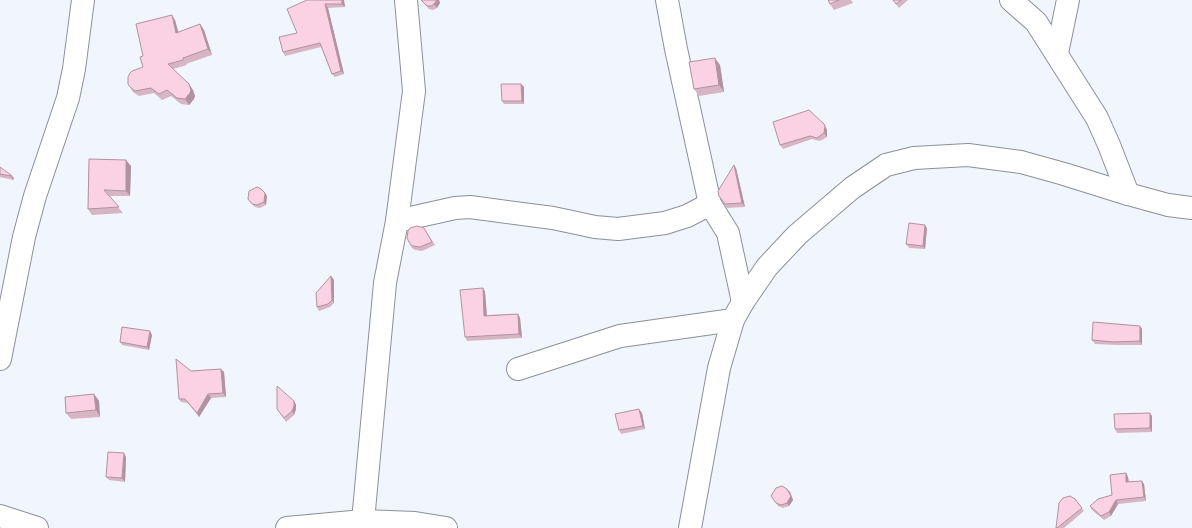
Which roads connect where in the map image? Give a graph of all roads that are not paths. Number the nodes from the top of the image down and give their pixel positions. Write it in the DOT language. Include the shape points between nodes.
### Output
graph roads {
  1 [pos="83,0"];
  2 [pos="406,0"];
  3 [pos="667,0"];
  4 [pos="1011,0"];
  5 [pos="1068,0"];
  6 [pos="1057,53"];
  7 [pos="1128,194"];
  8 [pos="710,204"];
  9 [pos="1192,208"];
  10 [pos="397,221"];
  11 [pos="738,311"];
  12 [pos="0,359"];
  13 [pos="518,369"];
  14 [pos="0,516"];
  15 [pos="363,520"];
  16 [pos="387,524"];
  17 [pos="37,528"];
  18 [pos="288,528"];
  19 [pos="446,528"];
  20 [pos="690,528"];
  1 -- 12 [label="street" via="68,98 24,237"];
  2 -- 10 [label="street" via="414,91"];
  3 -- 8 [label="street"];
  4 -- 6 [label="street" via="1036,22"];
  5 -- 6 [label="street"];
  6 -- 7 [label="street" via="1097,118"];
  7 -- 9 [label="street" via="1168,205"];
  7 -- 11 [label="street" via="1021,162 968,155 914,158 886,165 852,188 797,235 767,267"];
  8 -- 10 [label="street" via="687,216 665,223 618,228 595,227 553,218 470,207 454,208"];
  8 -- 11 [label="street" via="728,233"];
  10 -- 15 [label="street" via="385,283"];
  11 -- 13 [label="street" via="620,336"];
  11 -- 20 [label="street" via="719,368"];
  14 -- 17 [label="street"];
  15 -- 16 [label="street"];
  15 -- 18 [label="street"];
  16 -- 19 [label="street" via="415,523"];
}
